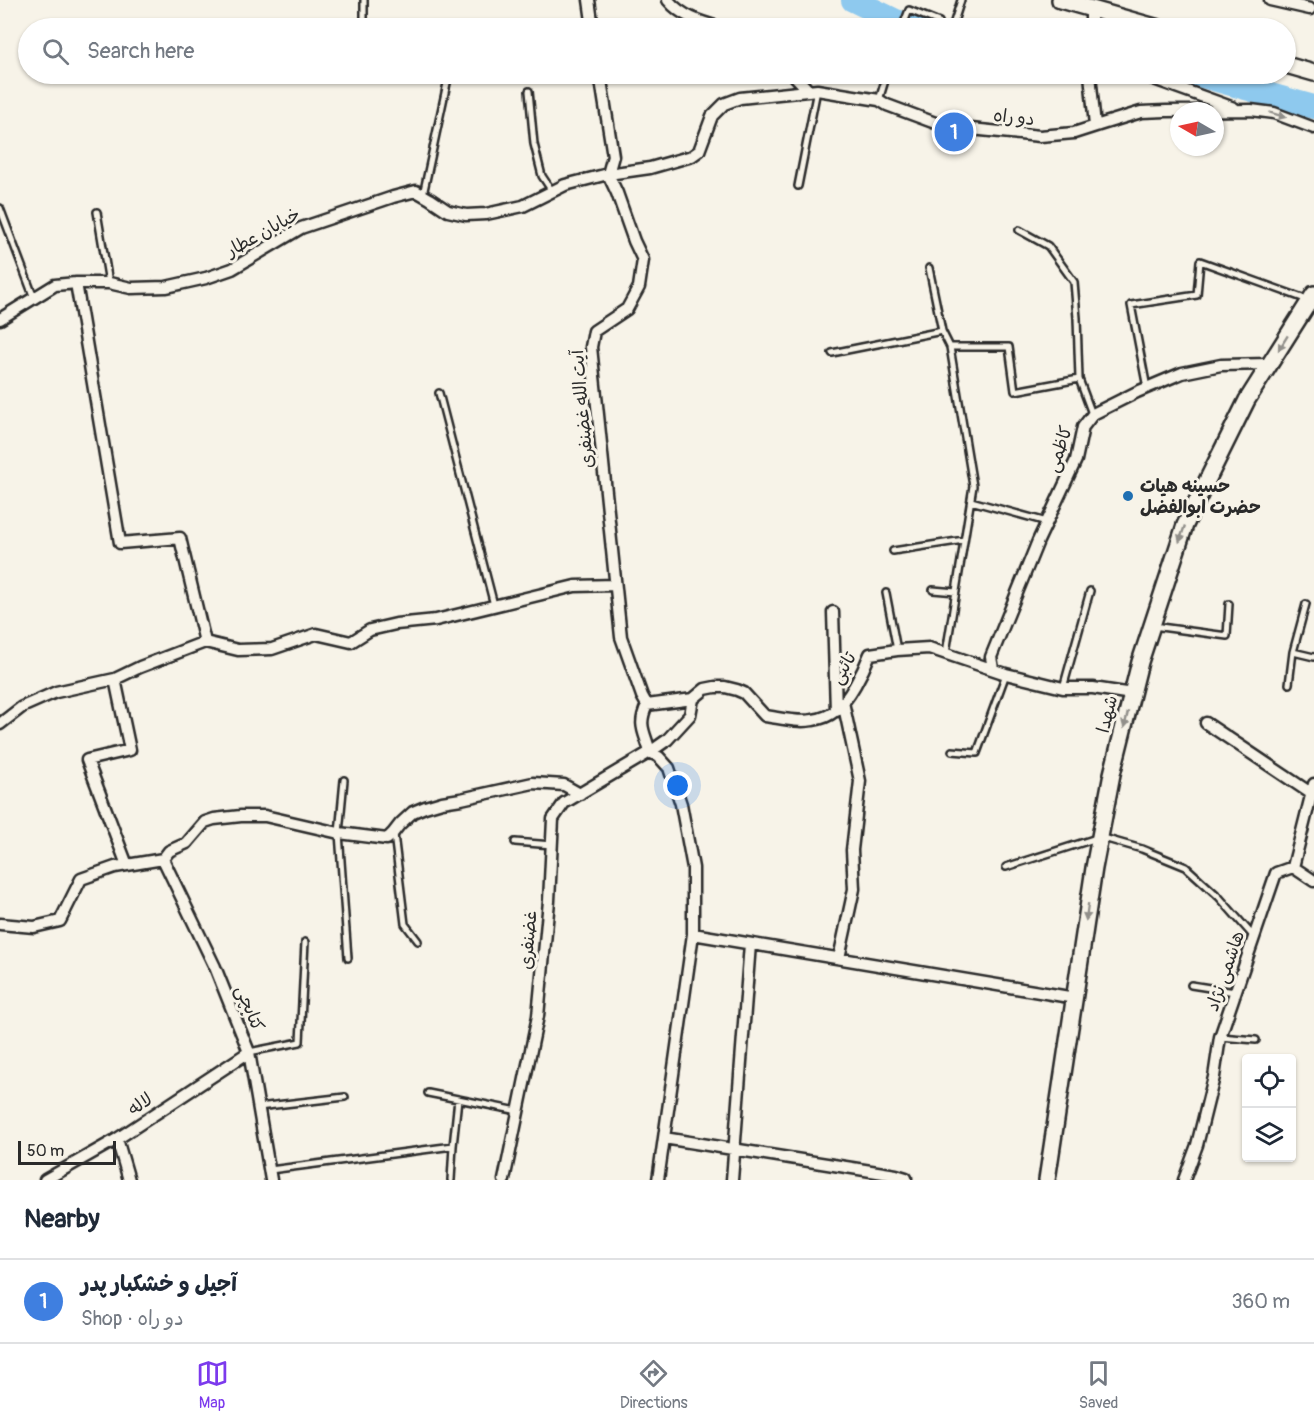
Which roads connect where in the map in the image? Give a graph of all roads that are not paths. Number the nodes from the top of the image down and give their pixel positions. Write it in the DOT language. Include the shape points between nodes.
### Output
graph roads {
  1 [pos="364,0"];
  2 [pos="589,0"];
  3 [pos="668,0"];
  4 [pos="961,0"];
  5 [pos="1060,0"];
  6 [pos="1270,0"];
  7 [pos="1284,2"];
  8 [pos="1091,9"];
  9 [pos="1310,9"];
  10 [pos="364,18"];
  11 [pos="592,18"];
  12 [pos="690,18"];
  13 [pos="906,18"];
  14 [pos="929,18"];
  15 [pos="955,18"];
  16 [pos="1091,18"];
  17 [pos="1123,18"];
  18 [pos="1296,68"];
  19 [pos="1314,73"];
  20 [pos="447,84"];
  21 [pos="602,84"];
  22 [pos="806,84"];
  23 [pos="884,84"];
  24 [pos="1091,84"];
  25 [pos="1168,84"];
  26 [pos="813,90"];
  27 [pos="529,91"];
  28 [pos="879,100"];
  29 [pos="1240,110"];
  30 [pos="1095,126"];
  31 [pos="1314,129"];
  32 [pos="608,174"];
  33 [pos="798,186"];
  34 [pos="552,191"];
  35 [pos="423,195"];
  36 [pos="0,208"];
  37 [pos="97,212"];
  38 [pos="1019,230"];
  39 [pos="929,268"];
  40 [pos="76,283"];
  41 [pos="109,284"];
  42 [pos="34,298"];
  43 [pos="1309,305"];
  44 [pos="0,319"];
  45 [pos="942,331"];
  46 [pos="950,347"];
  47 [pos="832,353"];
  48 [pos="1269,364"];
  49 [pos="1079,379"];
  50 [pos="1147,388"];
  51 [pos="439,393"];
  52 [pos="1092,414"];
  53 [pos="971,501"];
  54 [pos="1047,522"];
  55 [pos="964,540"];
  56 [pos="892,551"];
  57 [pos="615,585"];
  58 [pos="933,590"];
  59 [pos="1090,591"];
  60 [pos="956,592"];
  61 [pos="886,593"];
  62 [pos="1229,604"];
  63 [pos="1306,604"];
  64 [pos="494,606"];
  65 [pos="833,612"];
  66 [pos="1152,626"];
  67 [pos="205,642"];
  68 [pos="897,650"];
  69 [pos="1293,652"];
  70 [pos="946,653"];
  71 [pos="1314,657"];
  72 [pos="993,669"];
  73 [pos="1006,674"];
  74 [pos="115,679"];
  75 [pos="1289,684"];
  76 [pos="1064,688"];
  77 [pos="1132,694"];
  78 [pos="693,699"];
  79 [pos="644,701"];
  80 [pos="843,702"];
  81 [pos="836,711"];
  82 [pos="1206,723"];
  83 [pos="0,724"];
  84 [pos="952,751"];
  85 [pos="650,752"];
  86 [pos="344,780"];
  87 [pos="1313,789"];
  88 [pos="579,794"];
  89 [pos="339,833"];
  90 [pos="393,833"];
  91 [pos="1100,837"];
  92 [pos="515,842"];
  93 [pos="552,845"];
  94 [pos="163,859"];
  95 [pos="127,865"];
  96 [pos="1006,867"];
  97 [pos="1293,867"];
  98 [pos="1314,881"];
  99 [pos="0,924"];
  100 [pos="693,934"];
  101 [pos="1254,937"];
  102 [pos="418,941"];
  103 [pos="305,942"];
  104 [pos="750,944"];
  105 [pos="348,958"];
  106 [pos="839,958"];
  107 [pos="1191,985"];
  108 [pos="1235,992"];
  109 [pos="1075,998"];
  110 [pos="1220,1037"];
  111 [pos="1256,1040"];
  112 [pos="249,1052"];
  113 [pos="428,1093"];
  114 [pos="345,1097"];
  115 [pos="458,1099"];
  116 [pos="258,1107"];
  117 [pos="518,1111"];
  118 [pos="664,1138"];
  119 [pos="117,1139"];
  120 [pos="453,1146"];
  121 [pos="734,1150"];
  122 [pos="270,1175"];
  123 [pos="45,1180"];
  124 [pos="129,1180"];
  125 [pos="451,1180"];
  126 [pos="504,1180"];
  127 [pos="658,1180"];
  128 [pos="732,1180"];
  129 [pos="905,1180"];
  130 [pos="1047,1180"];
  131 [pos="1184,1180"];
  1 -- 10 [label="lane"];
  2 -- 11 [label="street"];
  3 -- 12 [label="street"];
  4 -- 15 [label="lane"];
  5 -- 8 [label="main road"];
  6 -- 7 [label="street"];
  7 -- 9 [label="street"];
  8 -- 16 [label="street"];
  8 -- 17 [label="main road"];
  13 -- 14 [label="lane" via="909,10"];
  18 -- 19 [label="main road"];
  20 -- 35 [label="lane"];
  21 -- 32 [label="street, آیت الله غضنفری" via="613,156"];
  22 -- 26 [label="street"];
  23 -- 28 [label="lane"];
  24 -- 30 [label="street"];
  25 -- 29 [label="street"];
  26 -- 28 [label="street, دو راه"];
  26 -- 32 [label="street, دو راه" via="740,98 724,104 712,116 699,151 692,156"];
  26 -- 33 [label="lane"];
  27 -- 34 [label="lane" via="534,144 542,176"];
  28 -- 30 [label="street, دو راه" via="915,117 962,128 1040,136 1074,134"];
  29 -- 30 [label="street, دو راه" via="1142,112"];
  29 -- 31 [label="street, one-way" via="1274,113"];
  32 -- 34 [label="street"];
  32 -- 57 [label="street, آیت الله غضنفری" via="643,260 639,287 627,309 594,330 591,347"];
  34 -- 35 [label="street" via="523,206 466,215 448,211"];
  35 -- 41 [label="street, خیابان عطار" via="416,191 393,197 301,228 232,269 206,278 166,287"];
  36 -- 42 [label="lane"];
  37 -- 41 [label="lane"];
  38 -- 49 [label="lane" via="1048,246 1074,282"];
  39 -- 45 [label="lane"];
  40 -- 41 [label="street, خیابان عطار"];
  40 -- 42 [label="street, خیابان عطار" via="54,285"];
  40 -- 67 [label="street" via="120,543 180,537"];
  42 -- 44 [label="street, خیابان عطار"];
  43 -- 48 [label="main road, شهدا, one-way"];
  43 -- 50 [label="lane" via="1200,261 1197,295 1131,306"];
  45 -- 46 [label="lane"];
  45 -- 47 [label="lane"];
  46 -- 49 [label="lane" via="1009,347 1015,391"];
  46 -- 53 [label="lane" via="973,486"];
  48 -- 50 [label="street, کاظمی" via="1221,365 1182,373"];
  48 -- 66 [label="main road, شهدا, one-way" via="1246,400 1185,525"];
  49 -- 52 [label="lane"];
  50 -- 52 [label="street, کاظمی"];
  51 -- 64 [label="lane"];
  52 -- 54 [label="street, کاظمی" via="1083,427 1076,460"];
  53 -- 54 [label="lane"];
  53 -- 55 [label="lane"];
  54 -- 72 [label="street, کاظمی" via="991,657"];
  55 -- 56 [label="lane"];
  55 -- 60 [label="lane"];
  57 -- 64 [label="street" via="575,586"];
  57 -- 79 [label="street, آیت الله غضنفری" via="621,637"];
  58 -- 60 [label="lane"];
  59 -- 76 [label="lane"];
  60 -- 70 [label="lane"];
  61 -- 68 [label="lane"];
  62 -- 66 [label="lane" via="1227,636"];
  63 -- 69 [label="lane"];
  64 -- 67 [label="street" via="370,630 351,642 316,634 272,649 238,650"];
  65 -- 81 [label="street"];
  66 -- 77 [label="main road, شهدا"];
  67 -- 74 [label="street"];
  68 -- 70 [label="street, تائبی" via="929,648"];
  68 -- 80 [label="street, تائبی" via="870,654"];
  69 -- 71 [label="lane"];
  69 -- 75 [label="lane"];
  70 -- 72 [label="street, تائبی"];
  72 -- 73 [label="street, تائبی"];
  73 -- 76 [label="street, تائبی"];
  73 -- 84 [label="lane" via="977,753"];
  74 -- 83 [label="street" via="56,692 22,707"];
  74 -- 95 [label="street" via="130,750 87,760"];
  76 -- 77 [label="street, تائبی"];
  77 -- 91 [label="main road, شهدا, one-way"];
  78 -- 79 [label="street, تائبی"];
  78 -- 81 [label="street, تائبی" via="705,689 725,687 744,693 765,716 812,721"];
  78 -- 85 [label="street, غضنفری" via="690,715"];
  79 -- 85 [label="street" via="642,728"];
  80 -- 81 [label="street, تائبی"];
  80 -- 106 [label="street" via="860,781 852,850 854,889"];
  82 -- 87 [label="street"];
  85 -- 88 [label="street, غضنفری"];
  85 -- 100 [label="street" via="669,768 681,804 693,868"];
  86 -- 89 [label="lane"];
  87 -- 97 [label="street"];
  88 -- 90 [label="street" via="564,785 533,783 442,802 413,812"];
  88 -- 93 [label="street, غضنفری" via="564,803 553,819"];
  89 -- 90 [label="street" via="387,838"];
  89 -- 94 [label="street" via="265,816 214,819 205,822 187,843 169,851"];
  89 -- 105 [label="lane"];
  90 -- 102 [label="lane" via="405,924"];
  91 -- 96 [label="lane"];
  91 -- 101 [label="lane" via="1186,867"];
  91 -- 109 [label="main road, شهدا, one-way"];
  92 -- 93 [label="lane"];
  93 -- 117 [label="street, غضنفری" via="538,1016"];
  94 -- 95 [label="street"];
  94 -- 112 [label="street, کتابچی" via="215,968"];
  95 -- 99 [label="street" via="81,879 60,921 34,927"];
  97 -- 98 [label="street"];
  97 -- 101 [label="street, هاشمی نژاد" via="1276,873"];
  100 -- 104 [label="street"];
  100 -- 118 [label="street"];
  101 -- 108 [label="street, هاشمی نژاد"];
  103 -- 112 [label="lane" via="300,1042"];
  104 -- 106 [label="street"];
  104 -- 121 [label="street"];
  106 -- 109 [label="street"];
  107 -- 108 [label="lane"];
  108 -- 110 [label="street, هاشمی نژاد"];
  109 -- 130 [label="main road, شهدا"];
  110 -- 111 [label="lane"];
  110 -- 131 [label="street, هاشمی نژاد" via="1197,1145"];
  112 -- 116 [label="street, کتابچی"];
  112 -- 119 [label="street, لاله"];
  113 -- 115 [label="lane"];
  114 -- 116 [label="lane"];
  115 -- 117 [label="lane"];
  115 -- 120 [label="lane"];
  116 -- 122 [label="street, کتابچی"];
  117 -- 126 [label="street, غضنفری"];
  118 -- 121 [label="street"];
  118 -- 127 [label="street"];
  119 -- 123 [label="street, لاله"];
  119 -- 124 [label="street"];
  120 -- 122 [label="lane"];
  120 -- 125 [label="lane"];
  121 -- 128 [label="street"];
  121 -- 129 [label="street" via="896,1175"];
}
